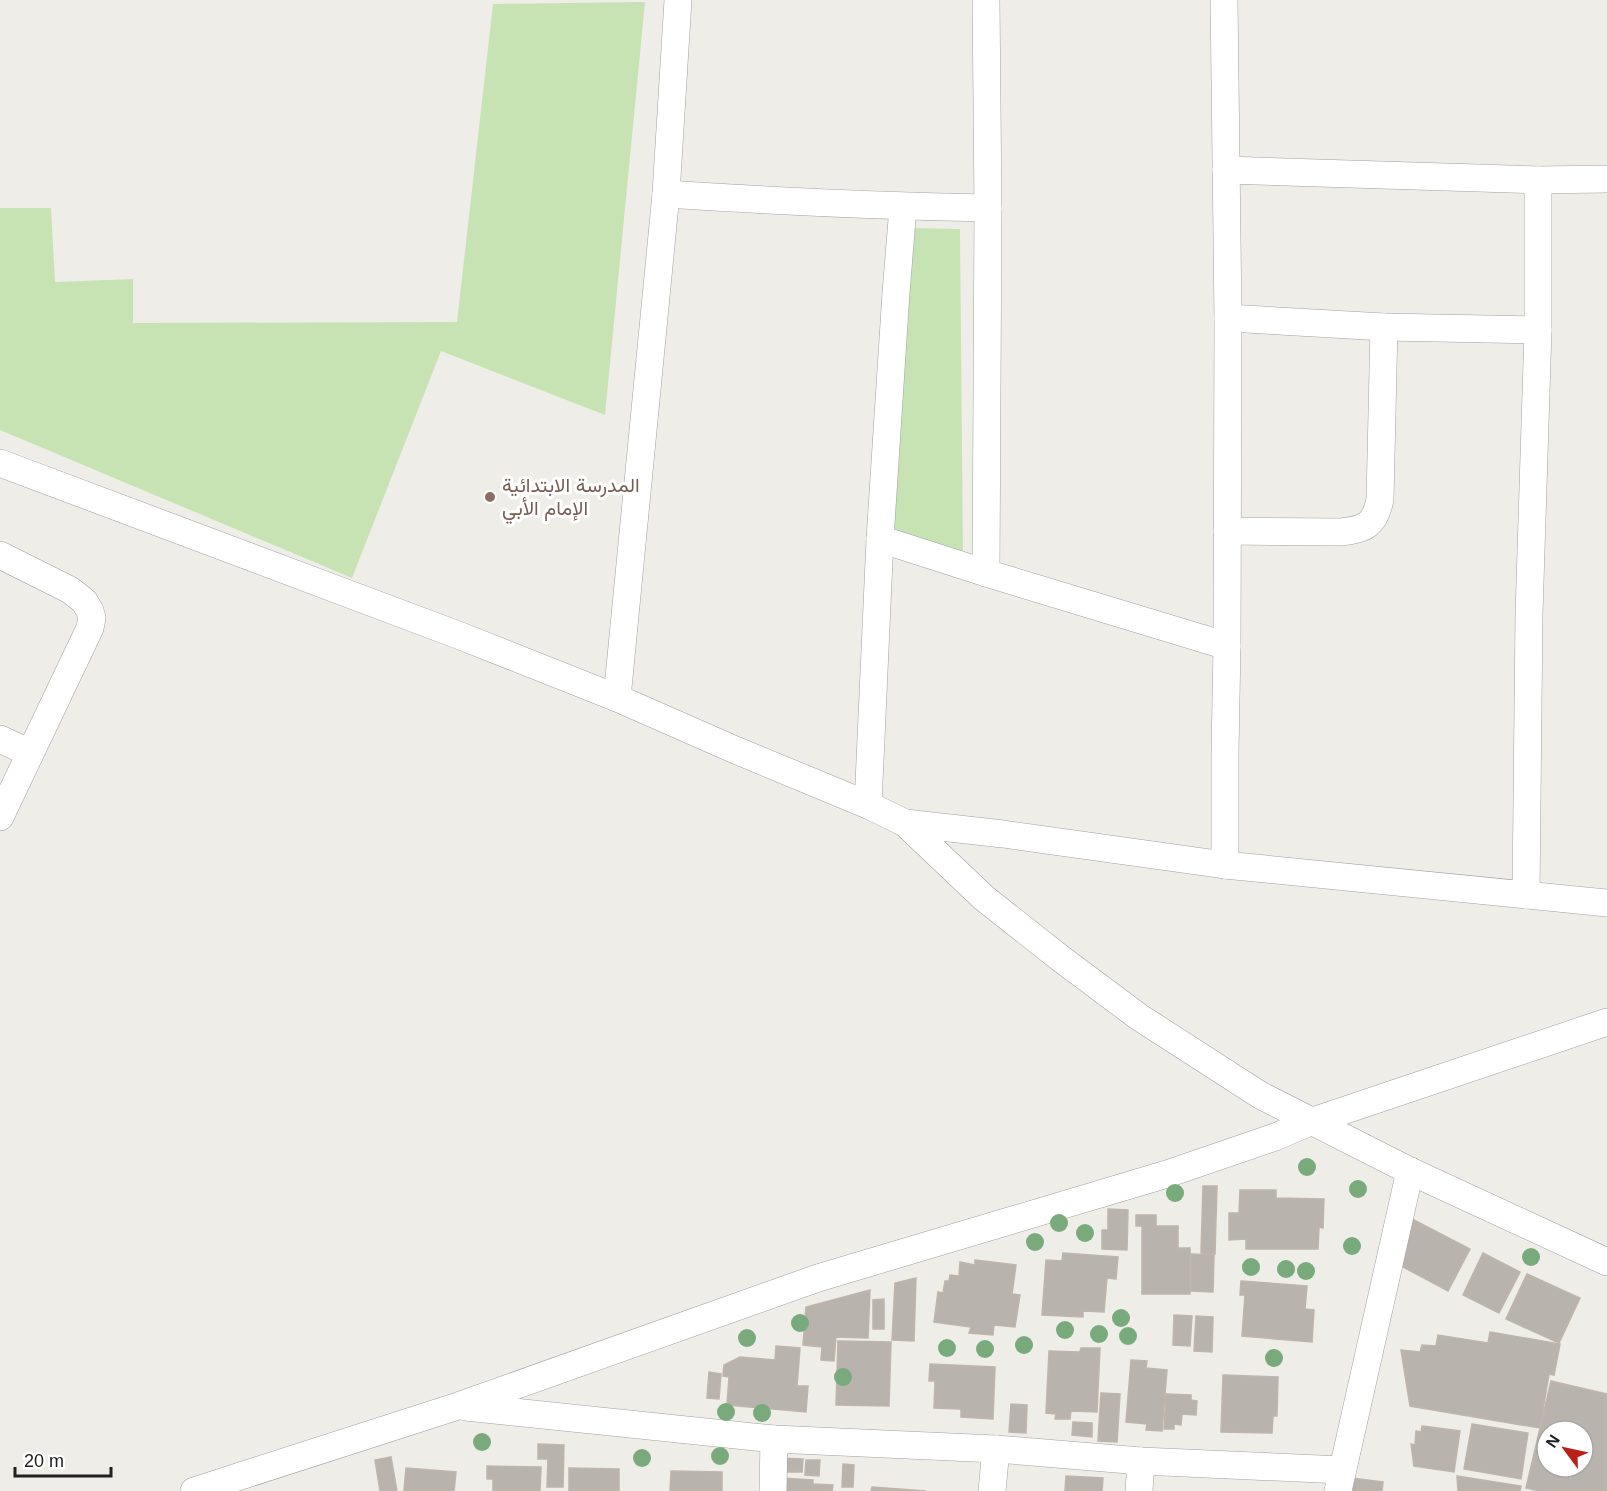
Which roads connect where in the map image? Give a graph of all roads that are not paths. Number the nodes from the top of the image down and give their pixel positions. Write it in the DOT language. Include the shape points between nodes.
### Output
graph roads {
  1 [pos="678,0"];
  2 [pos="986,0"];
  3 [pos="1224,0"];
  4 [pos="1226,170"];
  5 [pos="1607,179"];
  6 [pos="1538,180"];
  7 [pos="666,194"];
  8 [pos="903,207"];
  9 [pos="988,208"];
  10 [pos="1228,318"];
  11 [pos="1384,327"];
  12 [pos="1538,330"];
  13 [pos="0,463"];
  14 [pos="1227,531"];
  15 [pos="880,539"];
  16 [pos="0,555"];
  17 [pos="986,573"];
  18 [pos="1227,646"];
  19 [pos="617,698"];
  20 [pos="0,739"];
  21 [pos="30,753"];
  22 [pos="868,805"];
  23 [pos="0,817"];
  24 [pos="905,823"];
  25 [pos="1225,865"];
  26 [pos="1526,895"];
  27 [pos="1607,903"];
  28 [pos="1607,1022"];
  29 [pos="1310,1122"];
  30 [pos="1410,1171"];
  31 [pos="1607,1262"];
  32 [pos="458,1406"];
  33 [pos="774,1439"];
  34 [pos="996,1449"];
  35 [pos="1141,1461"];
  36 [pos="1340,1480"];
  37 [pos="194,1491"];
  38 [pos="773,1491"];
  39 [pos="992,1491"];
  40 [pos="1138,1491"];
  1 -- 7 [label="street"];
  2 -- 9 [label="street"];
  3 -- 4 [label="street"];
  4 -- 6 [label="street"];
  4 -- 10 [label="street"];
  5 -- 6 [label="street"];
  6 -- 12 [label="street"];
  7 -- 8 [label="street"];
  7 -- 19 [label="street"];
  8 -- 9 [label="street"];
  8 -- 15 [label="street"];
  9 -- 17 [label="street"];
  10 -- 11 [label="street"];
  10 -- 14 [label="street"];
  11 -- 12 [label="street"];
  11 -- 14 [label="street" via="1380,499 1374,519 1360,530 1341,532"];
  12 -- 26 [label="street"];
  13 -- 19 [label="street"];
  14 -- 18 [label="street"];
  15 -- 17 [label="street"];
  15 -- 22 [label="street"];
  16 -- 21 [label="street" via="70,590 84,601 92,618"];
  17 -- 18 [label="street"];
  18 -- 25 [label="street"];
  19 -- 22 [label="street"];
  20 -- 21 [label="street"];
  21 -- 23 [label="street"];
  22 -- 24 [label="street"];
  24 -- 25 [label="street"];
  24 -- 29 [label="street" via="984,898 1139,1017 1260,1095"];
  25 -- 26 [label="street"];
  26 -- 27 [label="street"];
  28 -- 29 [label="street"];
  29 -- 30 [label="street"];
  29 -- 32 [label="street" via="1167,1174 818,1278"];
  30 -- 31 [label="street"];
  30 -- 36 [label="street"];
  32 -- 33 [label="street"];
  32 -- 37 [label="street"];
  33 -- 34 [label="street"];
  33 -- 38 [label="street"];
  34 -- 35 [label="street"];
  34 -- 39 [label="street"];
  35 -- 36 [label="street"];
  35 -- 40 [label="street"];
}
